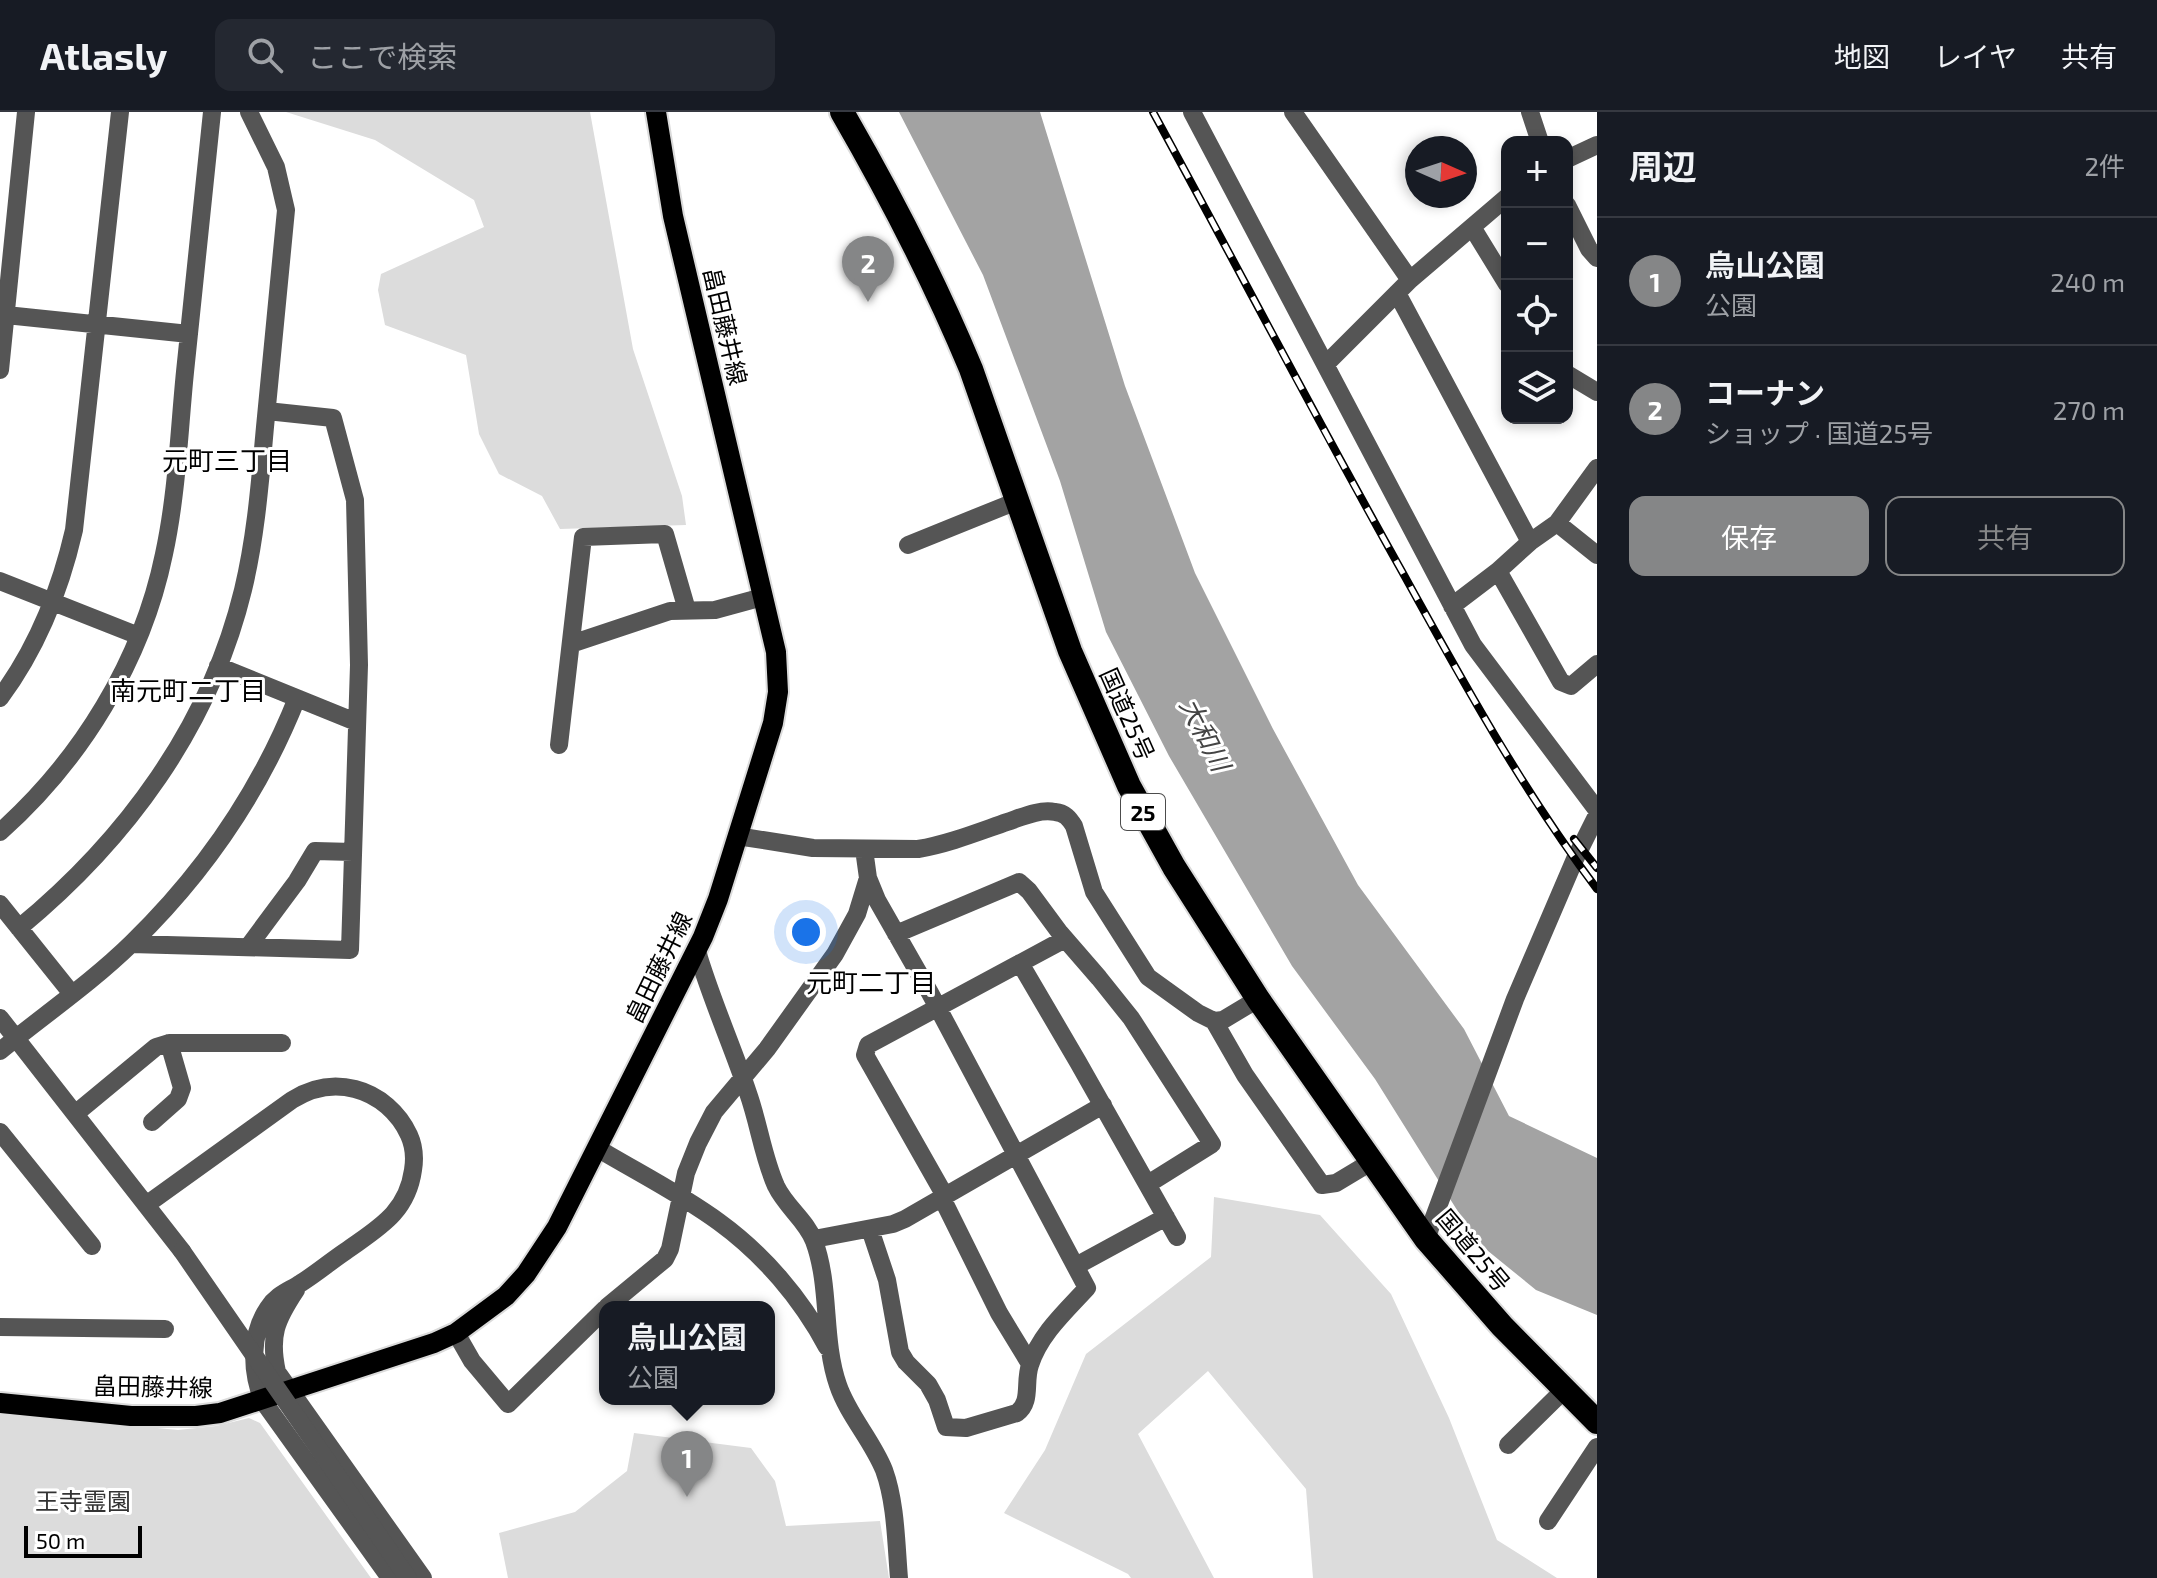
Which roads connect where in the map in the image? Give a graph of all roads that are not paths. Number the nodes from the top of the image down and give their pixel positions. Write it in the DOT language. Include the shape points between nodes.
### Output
graph roads {
  1 [pos="26,112"];
  2 [pos="120,112"];
  3 [pos="212,112"];
  4 [pos="249,112"];
  5 [pos="656,112"];
  6 [pos="842,112"];
  7 [pos="1192,112"];
  8 [pos="1293,112"];
  9 [pos="1530,112"];
  10 [pos="1538,136"];
  11 [pos="1597,145"];
  12 [pos="1573,156"];
  13 [pos="1501,202"];
  14 [pos="1568,208"];
  15 [pos="1472,227"];
  16 [pos="1597,258"];
  17 [pos="1505,280"];
  18 [pos="1403,287"];
  19 [pos="6,315"];
  20 [pos="97,324"];
  21 [pos="189,334"];
  22 [pos="1326,364"];
  23 [pos="0,370"];
  24 [pos="1573,378"];
  25 [pos="1597,392"];
  26 [pos="267,411"];
  27 [pos="1597,468"];
  28 [pos="1017,501"];
  29 [pos="1557,523"];
  30 [pos="1530,542"];
  31 [pos="908,545"];
  32 [pos="1597,555"];
  33 [pos="1498,571"];
  34 [pos="0,581"];
  35 [pos="763,597"];
  36 [pos="53,602"];
  37 [pos="1452,606"];
  38 [pos="687,610"];
  39 [pos="139,636"];
  40 [pos="571,644"];
  41 [pos="1597,664"];
  42 [pos="218,666"];
  43 [pos="0,698"];
  44 [pos="297,698"];
  45 [pos="356,722"];
  46 [pos="559,745"];
  47 [pos="1597,813"];
  48 [pos="0,832"];
  49 [pos="737,836"];
  50 [pos="864,849"];
  51 [pos="353,852"];
  52 [pos="868,878"];
  53 [pos="0,904"];
  54 [pos="19,928"];
  55 [pos="896,934"];
  56 [pos="1065,939"];
  57 [pos="131,944"];
  58 [pos="248,947"];
  59 [pos="697,951"];
  60 [pos="1020,963"];
  61 [pos="72,994"];
  62 [pos="1258,999"];
  63 [pos="937,1008"];
  64 [pos="0,1018"];
  65 [pos="1214,1021"];
  66 [pos="16,1038"];
  67 [pos="169,1043"];
  68 [pos="282,1043"];
  69 [pos="0,1051"];
  70 [pos="743,1078"];
  71 [pos="1103,1105"];
  72 [pos="75,1114"];
  73 [pos="152,1122"];
  74 [pos="0,1132"];
  75 [pos="597,1148"];
  76 [pos="1016,1155"];
  77 [pos="1371,1162"];
  78 [pos="1148,1184"];
  79 [pos="944,1197"];
  80 [pos="680,1198"];
  81 [pos="146,1205"];
  82 [pos="1166,1217"];
  83 [pos="870,1229"];
  84 [pos="1177,1237"];
  85 [pos="814,1239"];
  86 [pos="1426,1239"];
  87 [pos="92,1246"];
  88 [pos="1076,1266"];
  89 [pos="300,1284"];
  90 [pos="614,1301"];
  91 [pos="599,1315"];
  92 [pos="0,1327"];
  93 [pos="165,1329"];
  94 [pos="456,1333"];
  95 [pos="830,1353"];
  96 [pos="1030,1364"];
  97 [pos="1565,1389"];
  98 [pos="289,1390"];
  99 [pos="263,1401"];
  100 [pos="0,1403"];
  101 [pos="1597,1422"];
  102 [pos="1508,1445"];
  103 [pos="1597,1447"];
  104 [pos="1548,1521"];
  105 [pos="390,1578"];
  106 [pos="408,1578"];
  107 [pos="423,1578"];
  108 [pos="899,1578"];
  1 -- 19 [label="street"];
  2 -- 20 [label="street"];
  3 -- 21 [label="street"];
  4 -- 26 [label="street" via="276,167 286,210"];
  5 -- 35 [label="main road, 畠田藤井線" via="673,216"];
  6 -- 28 [label="highway, 国道25号 / 25" via="938,292"];
  7 -- 22 [label="street"];
  8 -- 18 [label="street"];
  9 -- 10 [label="street"];
  11 -- 12 [label="street"];
  13 -- 15 [label="street"];
  14 -- 16 [label="street"];
  15 -- 17 [label="street"];
  15 -- 18 [label="street"];
  18 -- 22 [label="street"];
  18 -- 30 [label="street"];
  19 -- 20 [label="street"];
  19 -- 23 [label="street"];
  20 -- 21 [label="street"];
  20 -- 36 [label="street" via="76,519"];
  21 -- 39 [label="street" via="169,526"];
  22 -- 37 [label="street"];
  24 -- 25 [label="street"];
  26 -- 42 [label="street" via="250,558"];
  26 -- 45 [label="street" via="333,418 355,500"];
  27 -- 29 [label="street"];
  28 -- 31 [label="street"];
  28 -- 62 [label="highway, 国道25号 / 25" via="1110,745 1150,826"];
  29 -- 30 [label="street"];
  29 -- 32 [label="street"];
  30 -- 33 [label="street"];
  33 -- 37 [label="street"];
  33 -- 41 [label="street" via="1561,682 1571,686"];
  34 -- 36 [label="street"];
  35 -- 38 [label="street" via="730,607"];
  35 -- 49 [label="main road, 畠田藤井線" via="776,652 776,707"];
  36 -- 39 [label="street"];
  36 -- 43 [label="street"];
  37 -- 47 [label="street" via="1473,645"];
  38 -- 40 [label="street"];
  38 -- 40 [label="street" via="665,534 583,537"];
  39 -- 48 [label="street" via="87,734"];
  40 -- 46 [label="street"];
  42 -- 44 [label="street"];
  42 -- 54 [label="street" via="182,741 137,809 80,874"];
  44 -- 45 [label="street"];
  44 -- 57 [label="street" via="239,813 194,876"];
  45 -- 51 [label="street"];
  47 -- 86 [label="street" via="1515,999"];
  49 -- 50 [label="street" via="792,846"];
  49 -- 59 [label="main road, 畠田藤井線"];
  50 -- 52 [label="street"];
  50 -- 65 [label="street" via="935,846 1031,815 1059,812 1074,826 1094,892 1148,977"];
  51 -- 58 [label="street" via="315,851"];
  51 -- 58 [label="street" via="350,950"];
  52 -- 55 [label="street"];
  52 -- 70 [label="street" via="857,914 835,954"];
  53 -- 54 [label="street"];
  54 -- 61 [label="street"];
  55 -- 56 [label="street" via="1019,882"];
  55 -- 63 [label="street"];
  56 -- 60 [label="street"];
  56 -- 78 [label="street" via="1131,1018 1212,1144"];
  57 -- 58 [label="street"];
  57 -- 61 [label="street"];
  59 -- 70 [label="street"];
  59 -- 75 [label="main road, 畠田藤井線"];
  60 -- 63 [label="street"];
  60 -- 71 [label="street"];
  61 -- 66 [label="street"];
  62 -- 65 [label="street"];
  62 -- 77 [label="highway, 国道25号 / 25"];
  63 -- 76 [label="street"];
  63 -- 79 [label="street" via="868,1045 865,1055"];
  64 -- 66 [label="street"];
  65 -- 77 [label="street" via="1322,1185 1336,1183"];
  66 -- 69 [label="street"];
  66 -- 72 [label="street"];
  67 -- 68 [label="street"];
  67 -- 72 [label="street" via="156,1047"];
  67 -- 73 [label="street" via="182,1088 178,1099"];
  70 -- 80 [label="street" via="714,1112"];
  70 -- 85 [label="street" via="776,1186"];
  71 -- 76 [label="street"];
  71 -- 78 [label="street"];
  72 -- 81 [label="street"];
  74 -- 87 [label="street"];
  75 -- 80 [label="street"];
  75 -- 94 [label="main road, 畠田藤井線" via="526,1274 499,1302"];
  76 -- 79 [label="street"];
  76 -- 88 [label="street"];
  77 -- 86 [label="highway, 国道25号 / 25"];
  78 -- 82 [label="street"];
  79 -- 83 [label="street" via="905,1219"];
  79 -- 96 [label="street" via="999,1313"];
  80 -- 90 [label="street" via="665,1259"];
  80 -- 95 [label="street" via="763,1259 814,1323"];
  81 -- 89 [label="street" via="300,1095 321,1087 367,1092 394,1112 412,1141 414,1163 406,1198 378,1228"];
  81 -- 106 [label="street, bridge"];
  82 -- 84 [label="street"];
  82 -- 88 [label="street"];
  83 -- 85 [label="street"];
  83 -- 96 [label="street" via="887,1280 900,1352 928,1384 946,1427 966,1428 1023,1409"];
  85 -- 95 [label="street"];
  86 -- 97 [label="highway, 国道25号 / 25"];
  88 -- 96 [label="street" via="1087,1288 1043,1337"];
  89 -- 98 [label="street" via="273,1336 277,1372"];
  89 -- 99 [label="street" via="283,1292 257,1329 255,1371"];
  91 -- 94 [label="street" via="508,1404"];
  92 -- 93 [label="street"];
  94 -- 98 [label="main road, 畠田藤井線"];
  95 -- 108 [label="street" via="842,1398 884,1470"];
  97 -- 101 [label="highway, 国道25号 / 25"];
  97 -- 102 [label="street"];
  98 -- 99 [label="main road, 畠田藤井線"];
  98 -- 107 [label="street"];
  99 -- 100 [label="main road, 畠田藤井線" via="187,1416"];
  99 -- 105 [label="street"];
  103 -- 104 [label="street"];
}
